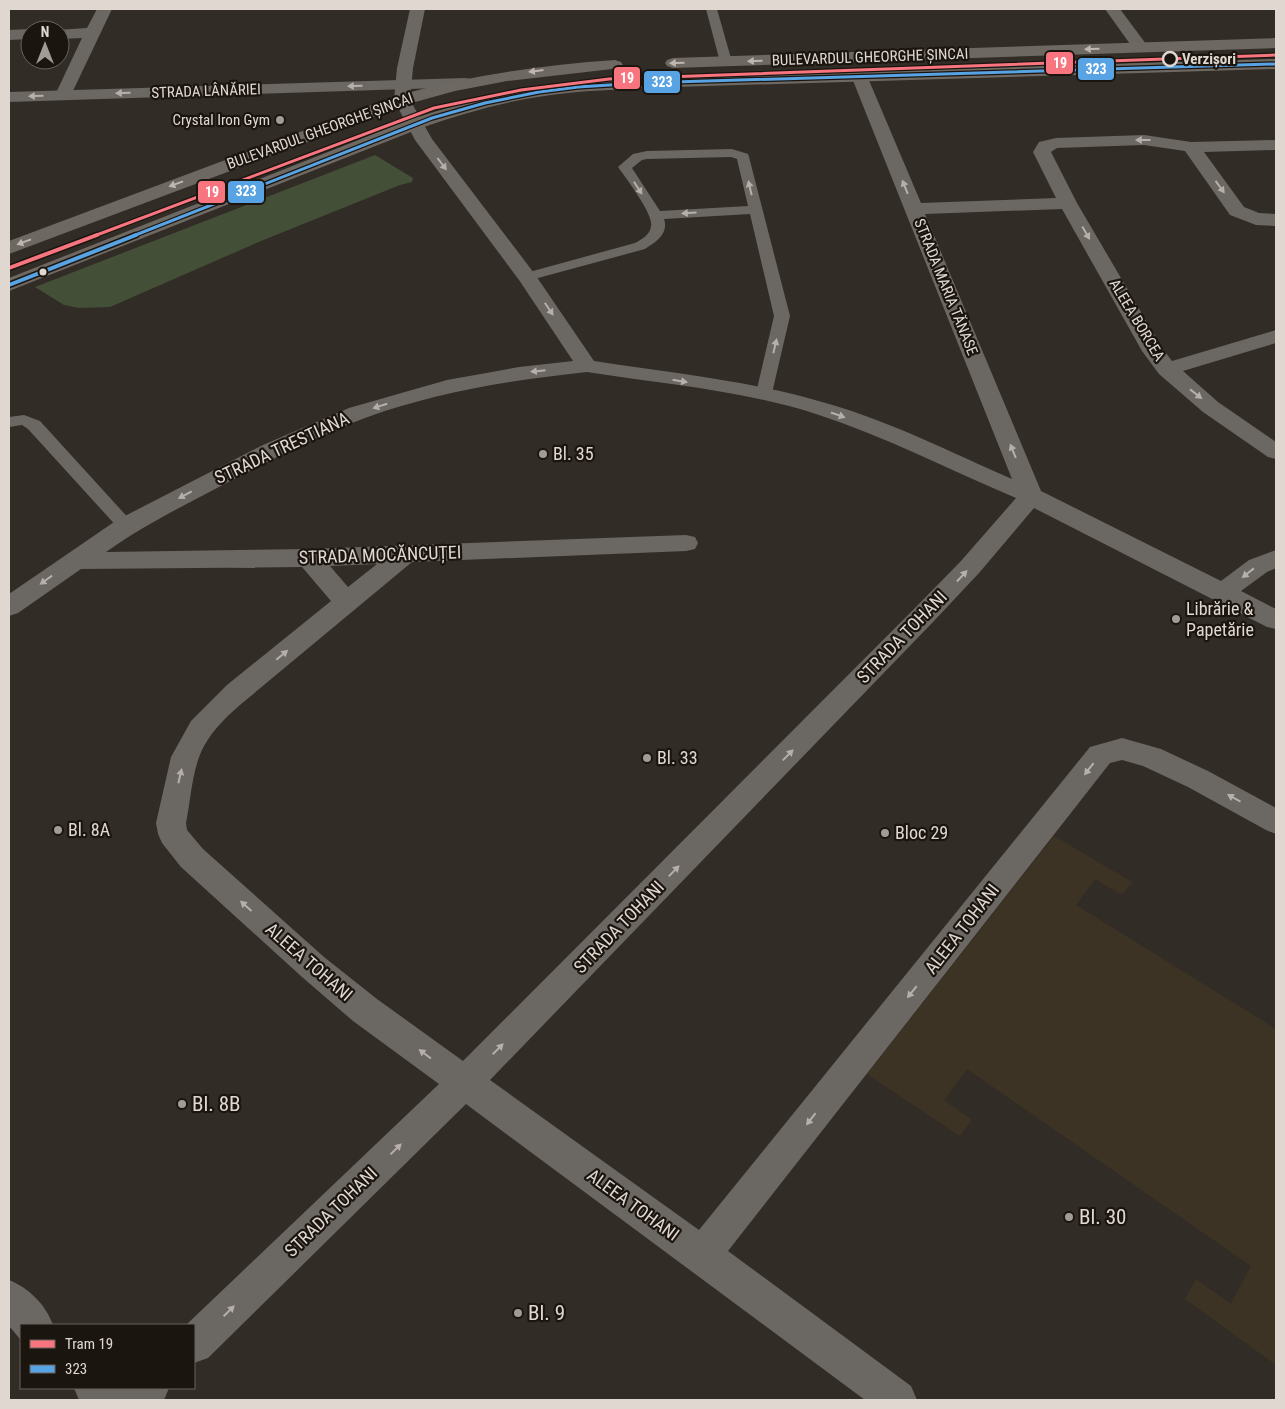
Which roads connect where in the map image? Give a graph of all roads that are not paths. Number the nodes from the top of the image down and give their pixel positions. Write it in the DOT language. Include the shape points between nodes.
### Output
graph roads {
  1 [pos="104,9"];
  2 [pos="416,9"];
  3 [pos="711,9"];
  4 [pos="1112,9"];
  5 [pos="93,33"];
  6 [pos="70,34"];
  7 [pos="1276,43"];
  8 [pos="1141,48"];
  9 [pos="726,62"];
  10 [pos="659,64"];
  11 [pos="1276,64"];
  12 [pos="631,65"];
  13 [pos="860,78"];
  14 [pos="403,92"];
  15 [pos="63,95"];
  16 [pos="9,96"];
  17 [pos="415,124"];
  18 [pos="1276,145"];
  19 [pos="1191,147"];
  20 [pos="1068,203"];
  21 [pos="756,210"];
  22 [pos="914,210"];
  23 [pos="656,215"];
  24 [pos="1276,220"];
  25 [pos="9,248"];
  26 [pos="527,276"];
  27 [pos="9,285"];
  28 [pos="1276,336"];
  29 [pos="587,366"];
  30 [pos="1167,369"];
  31 [pos="764,393"];
  32 [pos="9,422"];
  33 [pos="1276,452"];
  34 [pos="1031,496"];
  35 [pos="126,526"];
  36 [pos="686,543"];
  37 [pos="406,554"];
  38 [pos="310,558"];
  39 [pos="1276,558"];
  40 [pos="74,560"];
  41 [pos="1222,593"];
  42 [pos="346,602"];
  43 [pos="9,607"];
  44 [pos="1276,620"];
  45 [pos="1276,822"];
  46 [pos="464,1084"];
  47 [pos="702,1255"];
  48 [pos="9,1299"];
  49 [pos="33,1324"];
  50 [pos="195,1343"];
  51 [pos="95,1389"];
  52 [pos="148,1389"];
  53 [pos="106,1400"];
  54 [pos="136,1400"];
  55 [pos="897,1400"];
  1 -- 5 [label="street"];
  2 -- 14 [label="street"];
  3 -- 9 [label="lane"];
  4 -- 8 [label="street"];
  5 -- 6 [label="street"];
  5 -- 15 [label="street"];
  7 -- 8 [label="main road, BULEVARDUL GHEORGHE ȘINCAI"];
  8 -- 9 [label="main road, BULEVARDUL GHEORGHE ȘINCAI, one-way"];
  9 -- 10 [label="main road, BULEVARDUL GHEORGHE ȘINCAI, one-way"];
  11 -- 13 [label="main road, BULEVARDUL GHEORGHE ȘINCAI"];
  12 -- 14 [label="main road, BULEVARDUL GHEORGHE ȘINCAI, one-way" via="561,68"];
  13 -- 17 [label="main road, BULEVARDUL GHEORGHE ȘINCAI" via="642,83 558,89 481,103"];
  22 -- 13 [label="street, STRADA MARIA TĂNASE, one-way"];
  14 -- 15 [label="street, STRADA LÂNĂRIEI, one-way"];
  14 -- 17 [label="street"];
  14 -- 25 [label="main road, BULEVARDUL GHEORGHE ȘINCAI, one-way"];
  15 -- 16 [label="street, STRADA LÂNĂRIEI, one-way"];
  17 -- 26 [label="street, one-way"];
  17 -- 27 [label="main road, BULEVARDUL GHEORGHE ȘINCAI"];
  18 -- 19 [label="street, ALEEA BORCEA"];
  19 -- 20 [label="street, ALEEA BORCEA, one-way" via="1144,140 1045,146 1042,152"];
  19 -- 24 [label="street, one-way" via="1237,211 1256,219"];
  20 -- 22 [label="street"];
  20 -- 30 [label="street, ALEEA BORCEA, one-way" via="1153,351"];
  21 -- 23 [label="lane, one-way"];
  21 -- 23 [label="lane, one-way" via="743,157 739,154 638,157 625,167"];
  31 -- 21 [label="lane, one-way" via="782,316"];
  34 -- 22 [label="street, STRADA MARIA TĂNASE, one-way"];
  23 -- 26 [label="lane" via="658,232 640,246"];
  26 -- 29 [label="street, one-way"];
  28 -- 30 [label="street"];
  29 -- 31 [label="street, STRADA TRESTIANA, one-way"];
  29 -- 35 [label="street, STRADA TRESTIANA, one-way" via="520,373 447,387 358,412 271,450"];
  30 -- 33 [label="street, ALEEA BORCEA, one-way" via="1242,430"];
  31 -- 34 [label="street, STRADA TRESTIANA, one-way" via="865,424"];
  32 -- 35 [label="lane" via="24,420 34,425"];
  34 -- 41 [label="street, STRADA TRESTIANA"];
  46 -- 34 [label="street, STRADA TOHANI, one-way" via="924,615"];
  35 -- 40 [label="street, STRADA TRESTIANA"];
  36 -- 37 [label="street, STRADA MOCĂNCUȚEI"];
  37 -- 38 [label="street, STRADA MOCĂNCUȚEI"];
  37 -- 42 [label="street, ALEEA TOHANI"];
  38 -- 40 [label="street, STRADA MOCĂNCUȚEI"];
  38 -- 42 [label="street"];
  39 -- 41 [label="street, one-way" via="1258,566"];
  40 -- 43 [label="street, STRADA TRESTIANA, one-way"];
  41 -- 44 [label="street, STRADA TRESTIANA"];
  46 -- 42 [label="street, ALEEA TOHANI, one-way" via="313,967 192,858 173,834 171,823 177,791 185,757 194,737 212,716"];
  45 -- 47 [label="street, ALEEA TOHANI, one-way" via="1151,757 1122,749 1100,755"];
  46 -- 47 [label="street, ALEEA TOHANI"];
  50 -- 46 [label="street, STRADA TOHANI, one-way"];
  47 -- 55 [label="street, ALEEA TOHANI"];
  48 -- 49 [label="street"];
  51 -- 53 [label="street"];
  52 -- 54 [label="street"];
}
